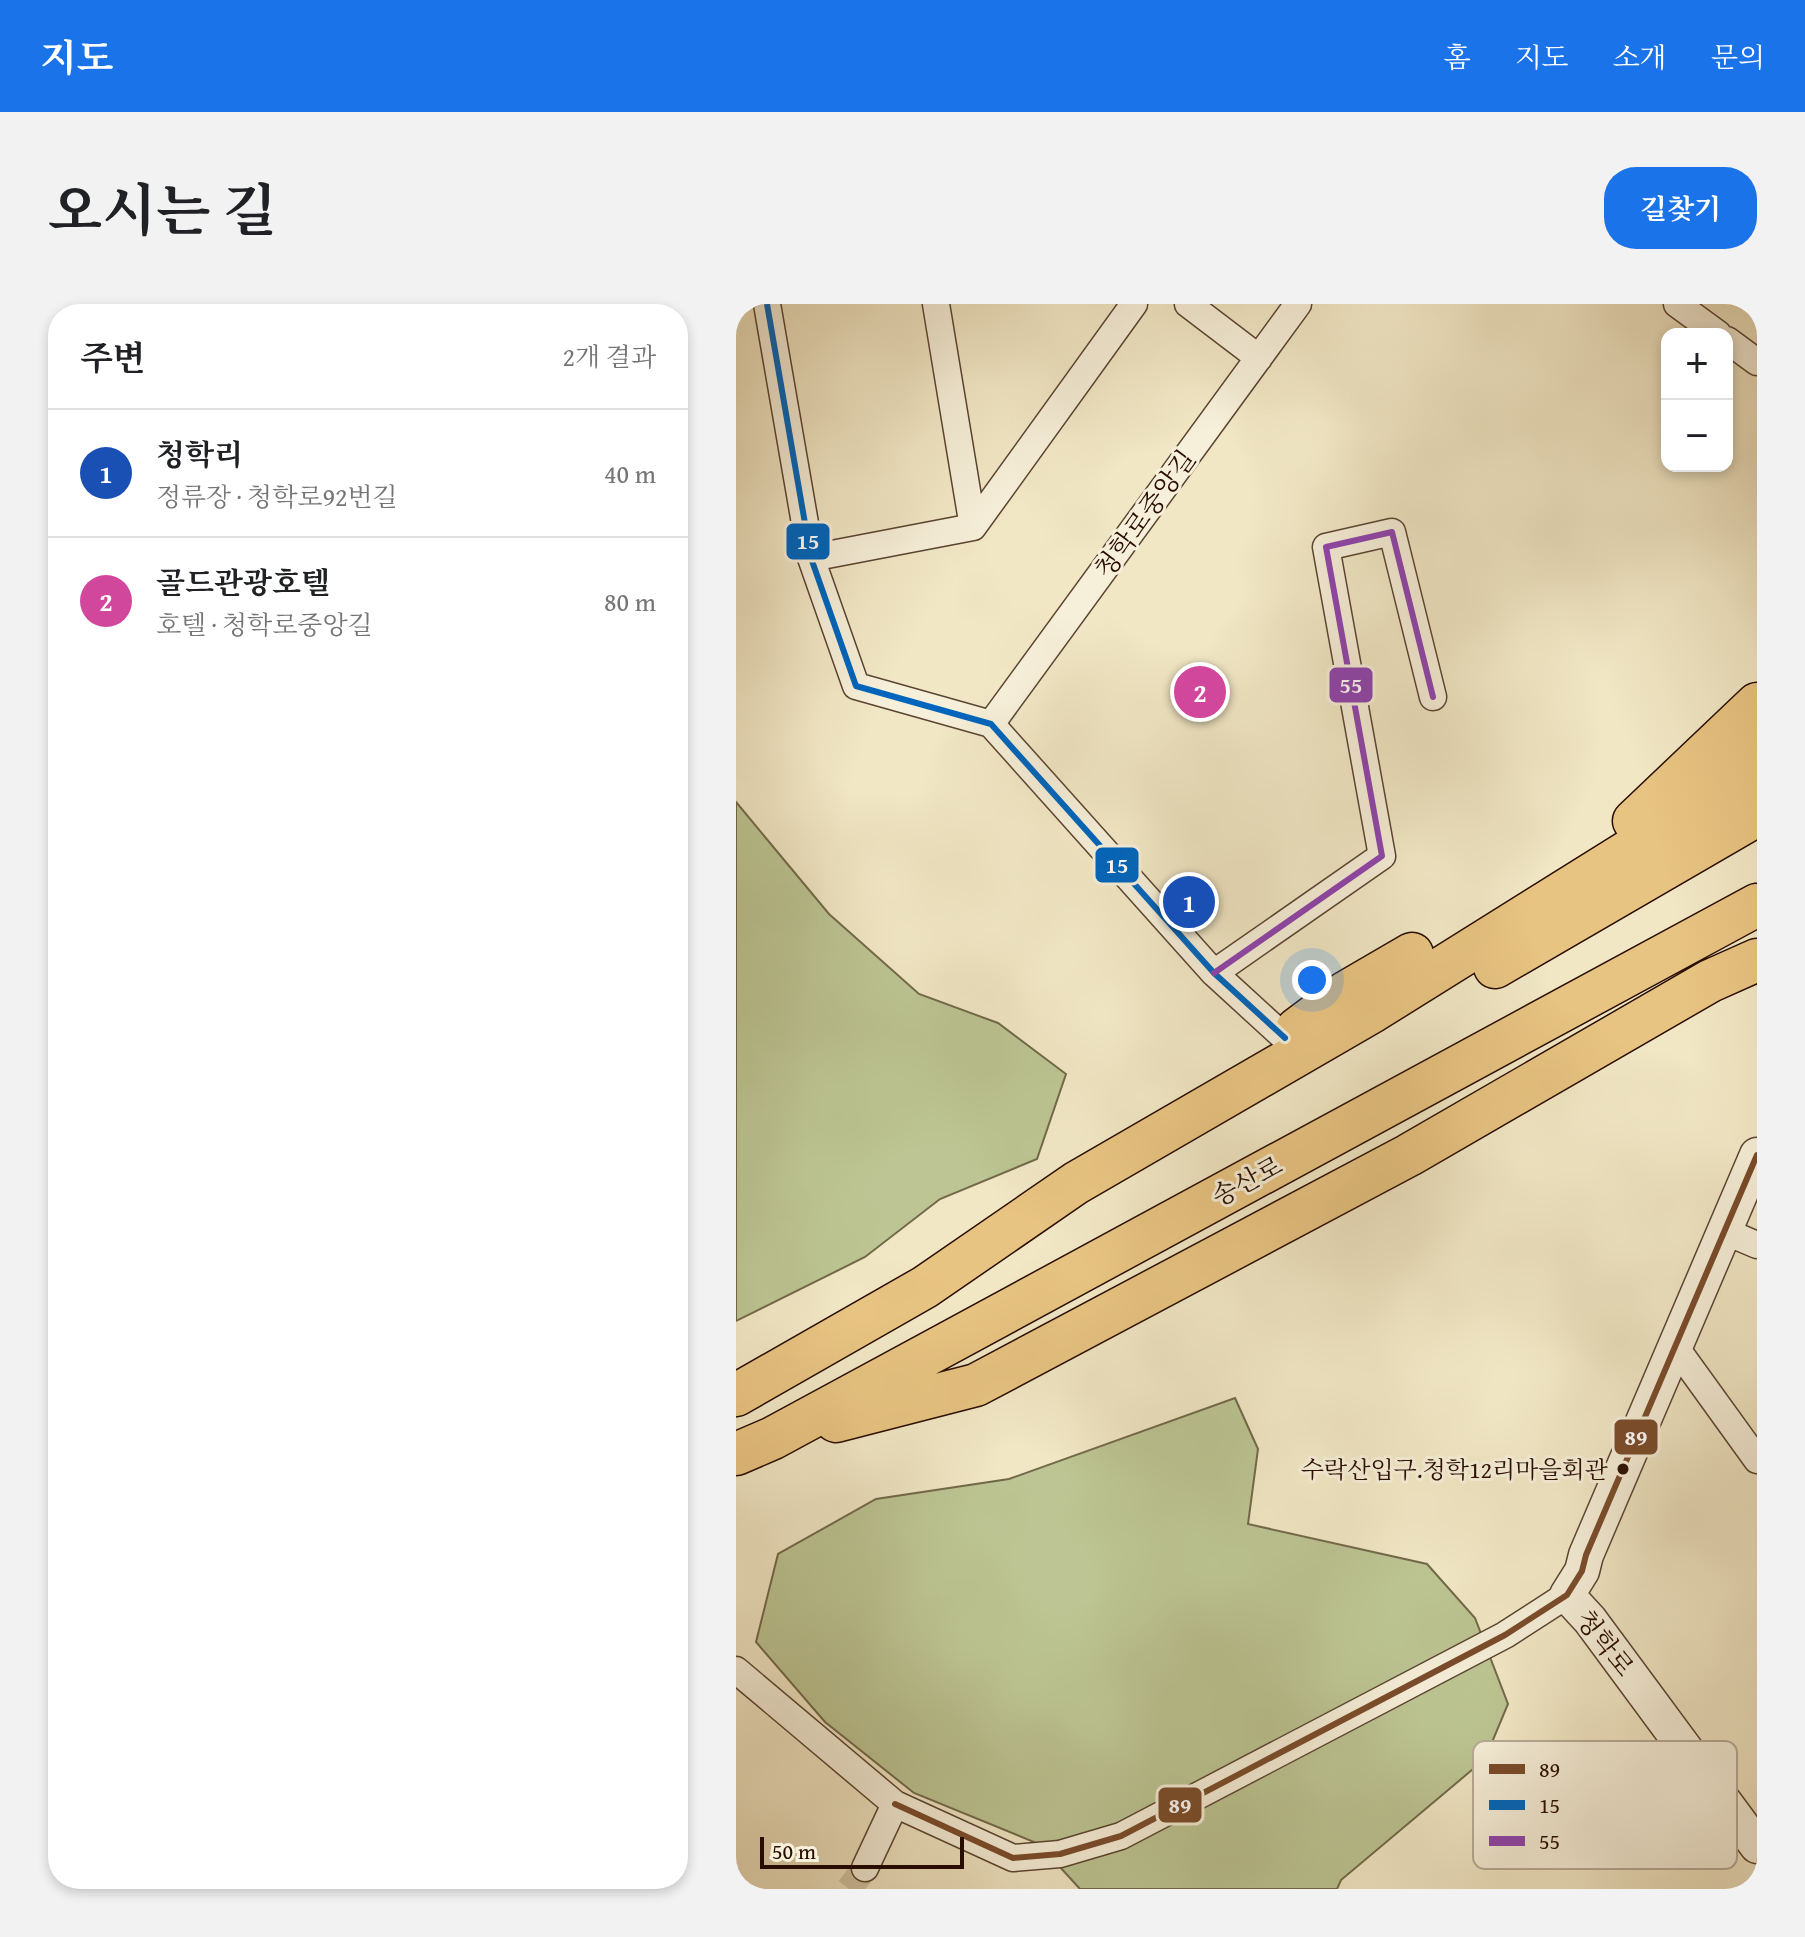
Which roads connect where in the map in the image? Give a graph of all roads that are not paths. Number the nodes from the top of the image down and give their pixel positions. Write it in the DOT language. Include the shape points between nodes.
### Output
graph roads {
  1 [pos="767,304"];
  2 [pos="936,304"];
  3 [pos="1134,304"];
  4 [pos="1188,304"];
  5 [pos="1298,304"];
  6 [pos="1677,304"];
  7 [pos="1710,328"];
  8 [pos="1733,344"];
  9 [pos="1259,358"];
  10 [pos="1757,362"];
  11 [pos="973,527"];
  12 [pos="811,558"];
  13 [pos="1433,697"];
  14 [pos="1757,704"];
  15 [pos="991,724"];
  16 [pos="1757,736"];
  17 [pos="1757,771"];
  18 [pos="1757,815"];
  19 [pos="1634,821"];
  20 [pos="1757,905"];
  21 [pos="1757,960"];
  22 [pos="1214,973"];
  23 [pos="1285,1038"];
  24 [pos="1757,1155"];
  25 [pos="1076,1183"];
  26 [pos="1724,1231"];
  27 [pos="1757,1245"];
  28 [pos="925,1287"];
  29 [pos="1674,1345"];
  30 [pos="736,1395"];
  31 [pos="754,1446"];
  32 [pos="1757,1460"];
  33 [pos="1567,1595"];
  34 [pos="736,1670"];
  35 [pos="1679,1741"];
  36 [pos="895,1804"];
  37 [pos="1737,1819"];
  38 [pos="1757,1846"];
  39 [pos="865,1868"];
  1 -- 12 [label="street"];
  2 -- 11 [label="street"];
  3 -- 11 [label="street"];
  4 -- 9 [label="street"];
  5 -- 9 [label="street, 청학로중앙길"];
  6 -- 7 [label="street"];
  8 -- 10 [label="street"];
  9 -- 15 [label="street, 청학로중앙길"];
  11 -- 12 [label="street"];
  12 -- 15 [label="street" via="856,686"];
  13 -- 22 [label="street" via="1392,532 1326,547 1382,856"];
  14 -- 19 [label="main road"];
  15 -- 22 [label="street"];
  16 -- 19 [label="main road"];
  17 -- 25 [label="main road" via="1373,1011"];
  18 -- 28 [label="main road" via="1167,1158"];
  19 -- 23 [label="main road" via="1345,993"];
  20 -- 31 [label="main road, 송산로"];
  21 -- 31 [label="main road" via="1710,981 1409,1155 976,1385"];
  22 -- 23 [label="street"];
  23 -- 25 [label="main road"];
  24 -- 26 [label="street, 청학로"];
  25 -- 28 [label="main road"];
  26 -- 27 [label="street"];
  26 -- 29 [label="street, 청학로"];
  28 -- 30 [label="main road"];
  29 -- 32 [label="street"];
  29 -- 33 [label="street, 청학로" via="1582,1571"];
  33 -- 35 [label="street, 청학로"];
  33 -- 36 [label="street" via="1505,1635 1121,1836 1060,1854 1013,1858"];
  34 -- 36 [label="street"];
  36 -- 39 [label="street"];
  37 -- 38 [label="street, 청학로"];
}
